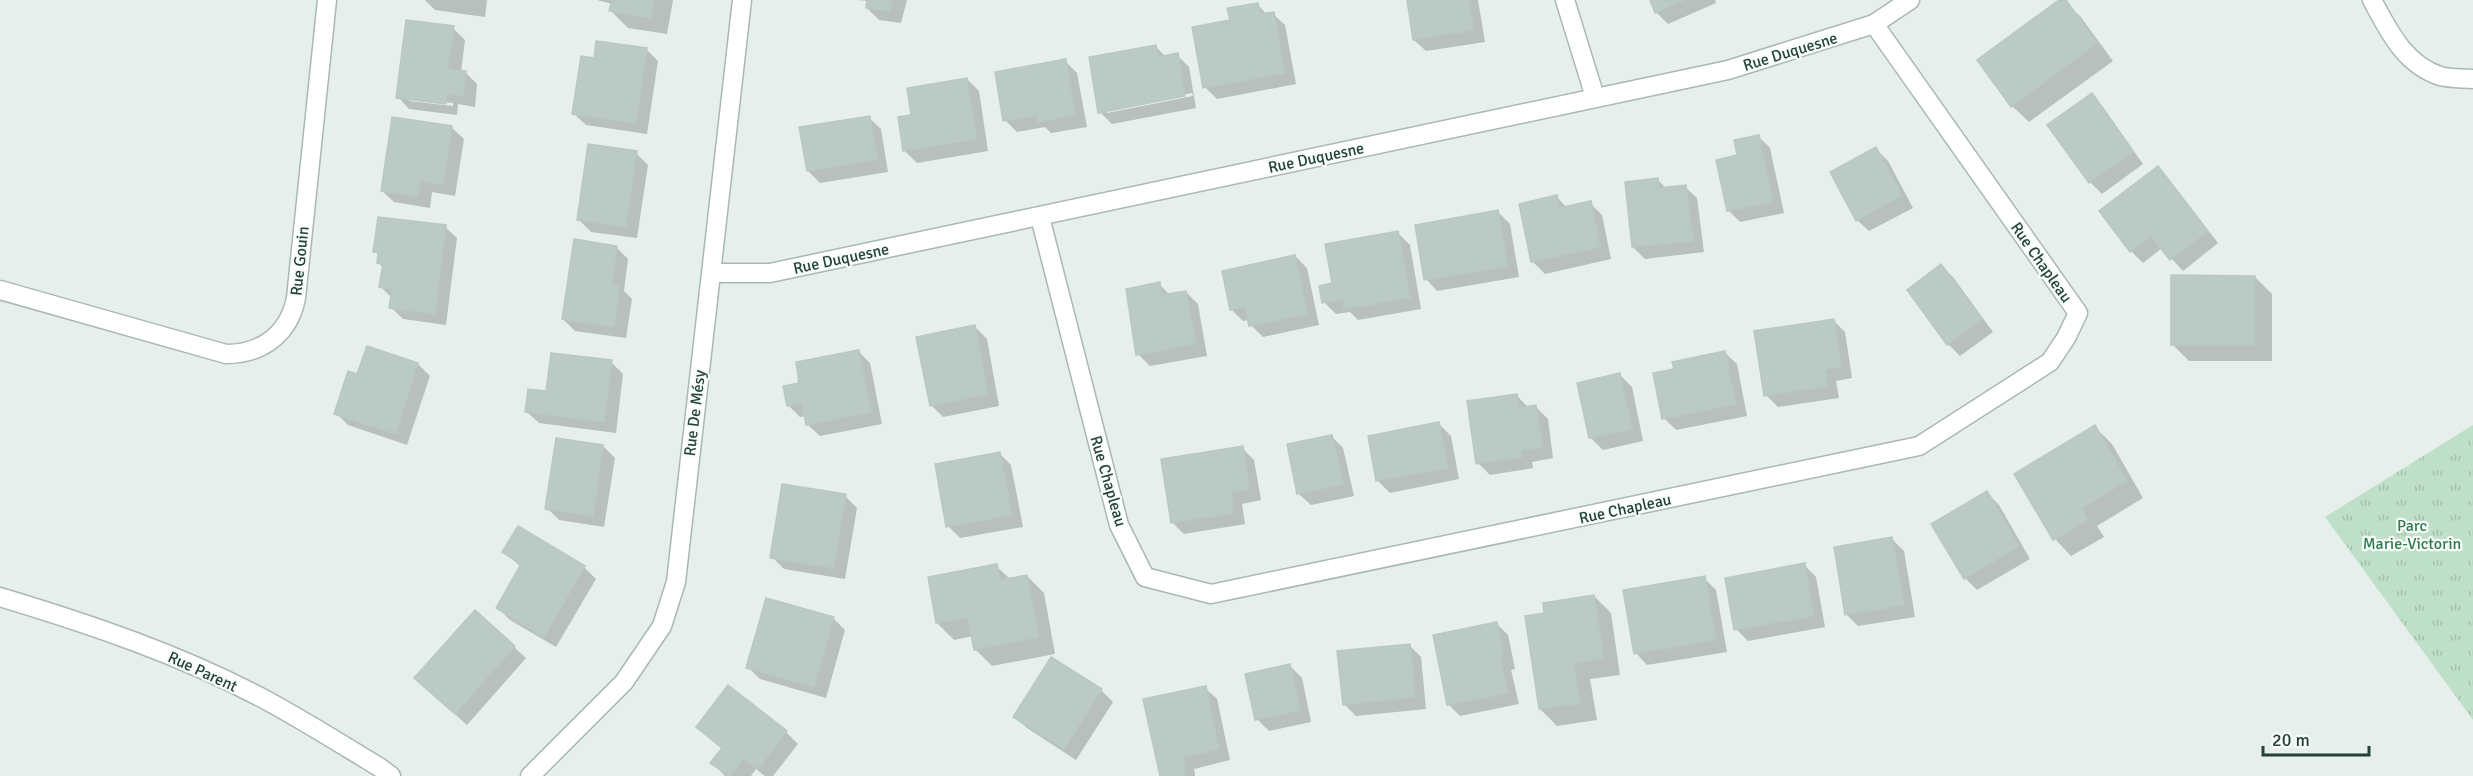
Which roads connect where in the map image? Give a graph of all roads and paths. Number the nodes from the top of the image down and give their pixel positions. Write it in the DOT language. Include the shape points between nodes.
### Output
graph roads {
  1 [pos="327,0"];
  2 [pos="742,0"];
  3 [pos="1565,0"];
  4 [pos="1910,0"];
  5 [pos="2372,0"];
  6 [pos="1874,24"];
  7 [pos="2473,79"];
  8 [pos="1595,97"];
  9 [pos="1040,217"];
  10 [pos="712,273"];
  11 [pos="0,290"];
  12 [pos="0,597"];
  13 [pos="391,776"];
  14 [pos="530,776"];
  1 -- 11 [label="street, Rue Gouin" via="296,298 277,337 248,353 226,354"];
  2 -- 10 [label="street, Rue De Mésy"];
  3 -- 8 [label="street"];
  4 -- 6 [label="street, Rue Duquesne"];
  5 -- 7 [label="street" via="2397,43 2414,63 2441,76"];
  6 -- 8 [label="street, Rue Duquesne" via="1728,70"];
  6 -- 9 [label="street, Rue Chapleau" via="2078,313 2050,362 1919,446 1211,594 1145,577 1119,525"];
  8 -- 9 [label="street, Rue Duquesne"];
  9 -- 10 [label="street, Rue Duquesne" via="770,273"];
  10 -- 14 [label="street, Rue De Mésy" via="676,582 662,626 624,682"];
  12 -- 13 [label="street, Rue Parent" via="168,654 264,699"];
}
